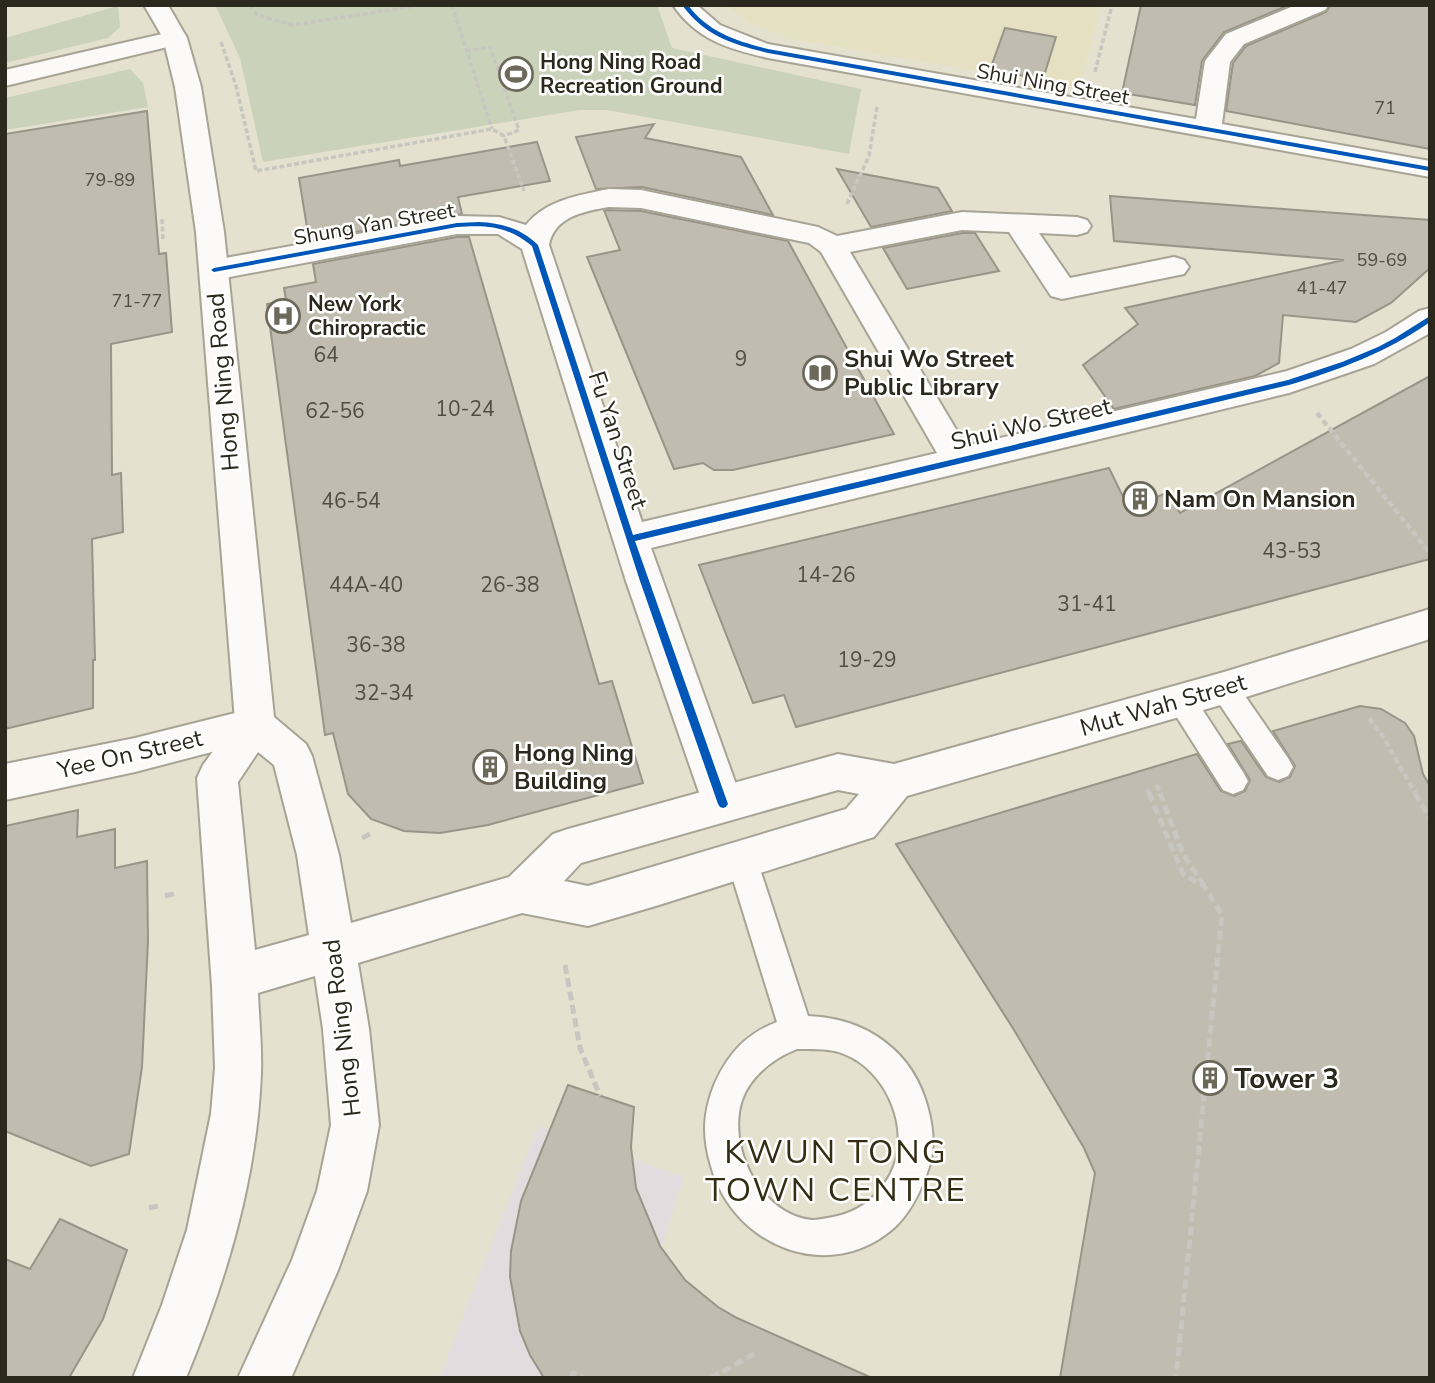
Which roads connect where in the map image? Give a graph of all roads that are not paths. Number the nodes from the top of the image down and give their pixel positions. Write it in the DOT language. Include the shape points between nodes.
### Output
graph roads {
  1 [pos="156,5"];
  2 [pos="685,5"];
  3 [pos="1317,5"];
  4 [pos="175,38"];
  5 [pos="5,78"];
  6 [pos="1208,129"];
  7 [pos="1430,169"];
  8 [pos="1018,223"];
  9 [pos="1077,226"];
  10 [pos="535,245"];
  11 [pos="832,246"];
  12 [pos="1174,267"];
  13 [pos="214,270"];
  14 [pos="1430,318"];
  15 [pos="958,461"];
  16 [pos="630,538"];
  17 [pos="1430,624"];
  18 [pos="1224,688"];
  19 [pos="1181,700"];
  20 [pos="255,725"];
  21 [pos="1278,767"];
  22 [pos="1233,781"];
  23 [pos="5,782"];
  24 [pos="894,782"];
  25 [pos="723,804"];
  26 [pos="743,860"];
  27 [pos="522,893"];
  28 [pos="334,950"];
  29 [pos="235,978"];
  30 [pos="797,1032"];
  31 [pos="159,1378"];
  32 [pos="264,1378"];
  1 -- 4 [label="street, Hong Ning Road"];
  2 -- 6 [label="street, Shui Ning Street" via="711,33 737,44"];
  3 -- 6 [label="street" via="1235,39 1218,61"];
  4 -- 5 [label="street"];
  4 -- 13 [label="street, Hong Ning Road" via="188,86"];
  6 -- 7 [label="street, Shui Ning Street"];
  8 -- 9 [label="street"];
  8 -- 11 [label="street" via="962,221"];
  8 -- 12 [label="street" via="1062,289"];
  10 -- 11 [label="street" via="538,229 550,216 609,198 641,199 818,236"];
  10 -- 13 [label="street, Shung Yan Street" via="520,231 488,223 457,225"];
  10 -- 16 [label="street, Fu Yan Street"];
  11 -- 15 [label="street"];
  13 -- 20 [label="street, Hong Ning Road"];
  14 -- 15 [label="street, Shui Wo Street" via="1356,362"];
  15 -- 16 [label="street, Shui Wo Street"];
  16 -- 25 [label="street, Fu Yan Street"];
  17 -- 18 [label="street, Mut Wah Street"];
  18 -- 19 [label="street, Mut Wah Street"];
  18 -- 21 [label="lane"];
  19 -- 22 [label="lane"];
  19 -- 24 [label="street, Mut Wah Street"];
  20 -- 23 [label="street, Yee On Street"];
  20 -- 28 [label="street, Hong Ning Road" via="292,756 318,855"];
  20 -- 29 [label="street" via="217,778"];
  24 -- 25 [label="street, Mut Wah Street" via="838,772"];
  24 -- 26 [label="street, Mut Wah Street" via="859,824"];
  25 -- 27 [label="street, Mut Wah Street" via="568,848"];
  26 -- 27 [label="street, Mut Wah Street" via="588,906"];
  26 -- 30 [label="lane"];
  27 -- 28 [label="street, Mut Wah Street"];
  28 -- 29 [label="street, Mut Wah Street"];
  28 -- 32 [label="street, Hong Ning Road" via="355,1125 351,1152 313,1270"];
  29 -- 31 [label="street" via="238,1074 231,1132 206,1246 180,1332"];
  30 -- 30 [label="lane" via="827,1032 855,1041 881,1058 901,1082 913,1112 916,1145 909,1176 894,1204 870,1225 840,1236 807,1237 776,1227 749,1206 730,1179 721,1147 720,1115 729,1085 746,1060 769,1042"];
}
